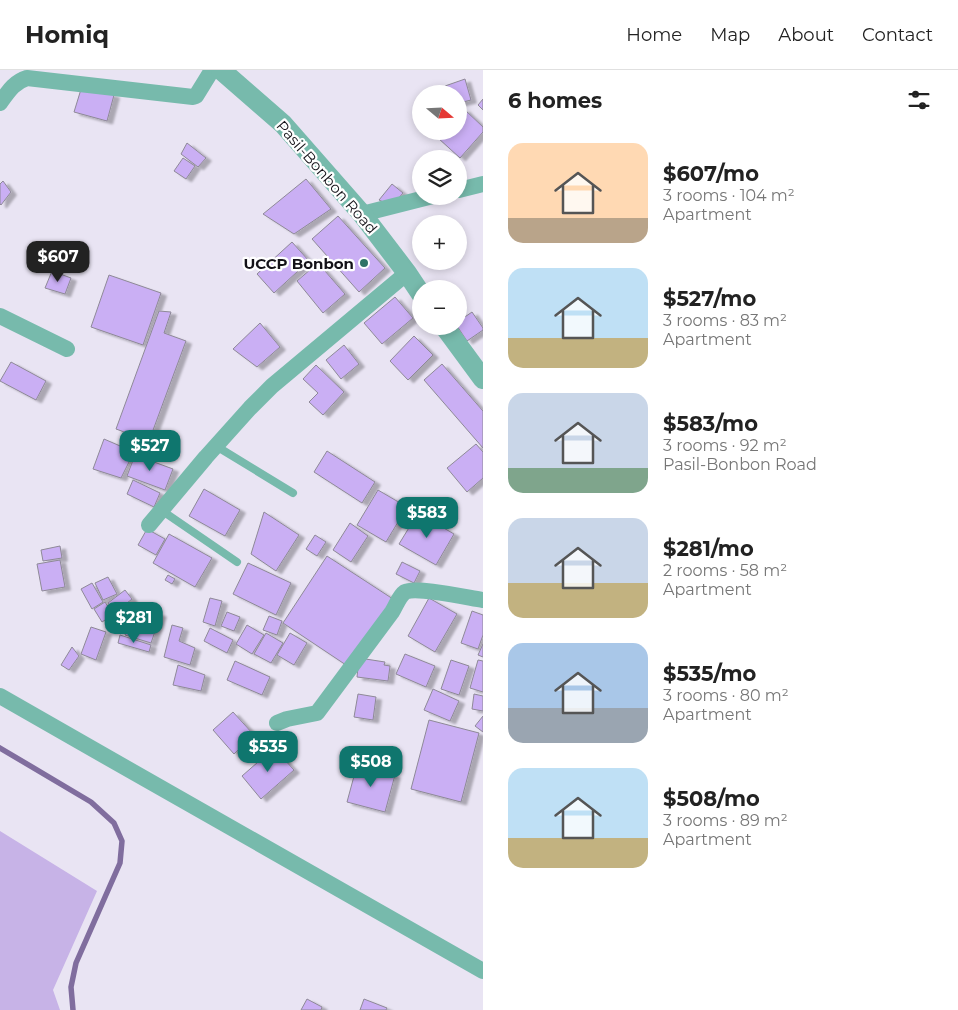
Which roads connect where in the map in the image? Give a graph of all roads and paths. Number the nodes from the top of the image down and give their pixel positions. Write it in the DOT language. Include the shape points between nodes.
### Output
graph roads {
  1 [pos="212,70"];
  2 [pos="221,70"];
  3 [pos="0,103"];
  4 [pos="483,184"];
  5 [pos="467,188"];
  6 [pos="412,202"];
  7 [pos="362,214"];
  8 [pos="407,273"];
  9 [pos="412,280"];
  10 [pos="0,316"];
  11 [pos="451,335"];
  12 [pos="67,349"];
  13 [pos="483,379"];
  14 [pos="216,446"];
  15 [pos="293,493"];
  16 [pos="160,510"];
  17 [pos="149,524"];
  18 [pos="238,562"];
  19 [pos="483,600"];
  20 [pos="0,696"];
  21 [pos="277,723"];
  22 [pos="483,971"];
  1 -- 3 [label="street" via="193,97 28,78 10,88"];
  2 -- 7 [label="street, Pasil-Bonbon Road" via="282,124"];
  4 -- 5 [label="street"];
  6 -- 7 [label="street"];
  7 -- 8 [label="street, Pasil-Bonbon Road"];
  8 -- 9 [label="street, Pasil-Bonbon Road"];
  8 -- 14 [label="street" via="272,386"];
  10 -- 12 [label="street"];
  11 -- 13 [label="street"];
  14 -- 15 [label="lane"];
  14 -- 16 [label="street"];
  16 -- 17 [label="street"];
  16 -- 18 [label="lane"];
  19 -- 21 [label="street" via="415,590 406,592 317,712"];
  20 -- 22 [label="street"];
}
